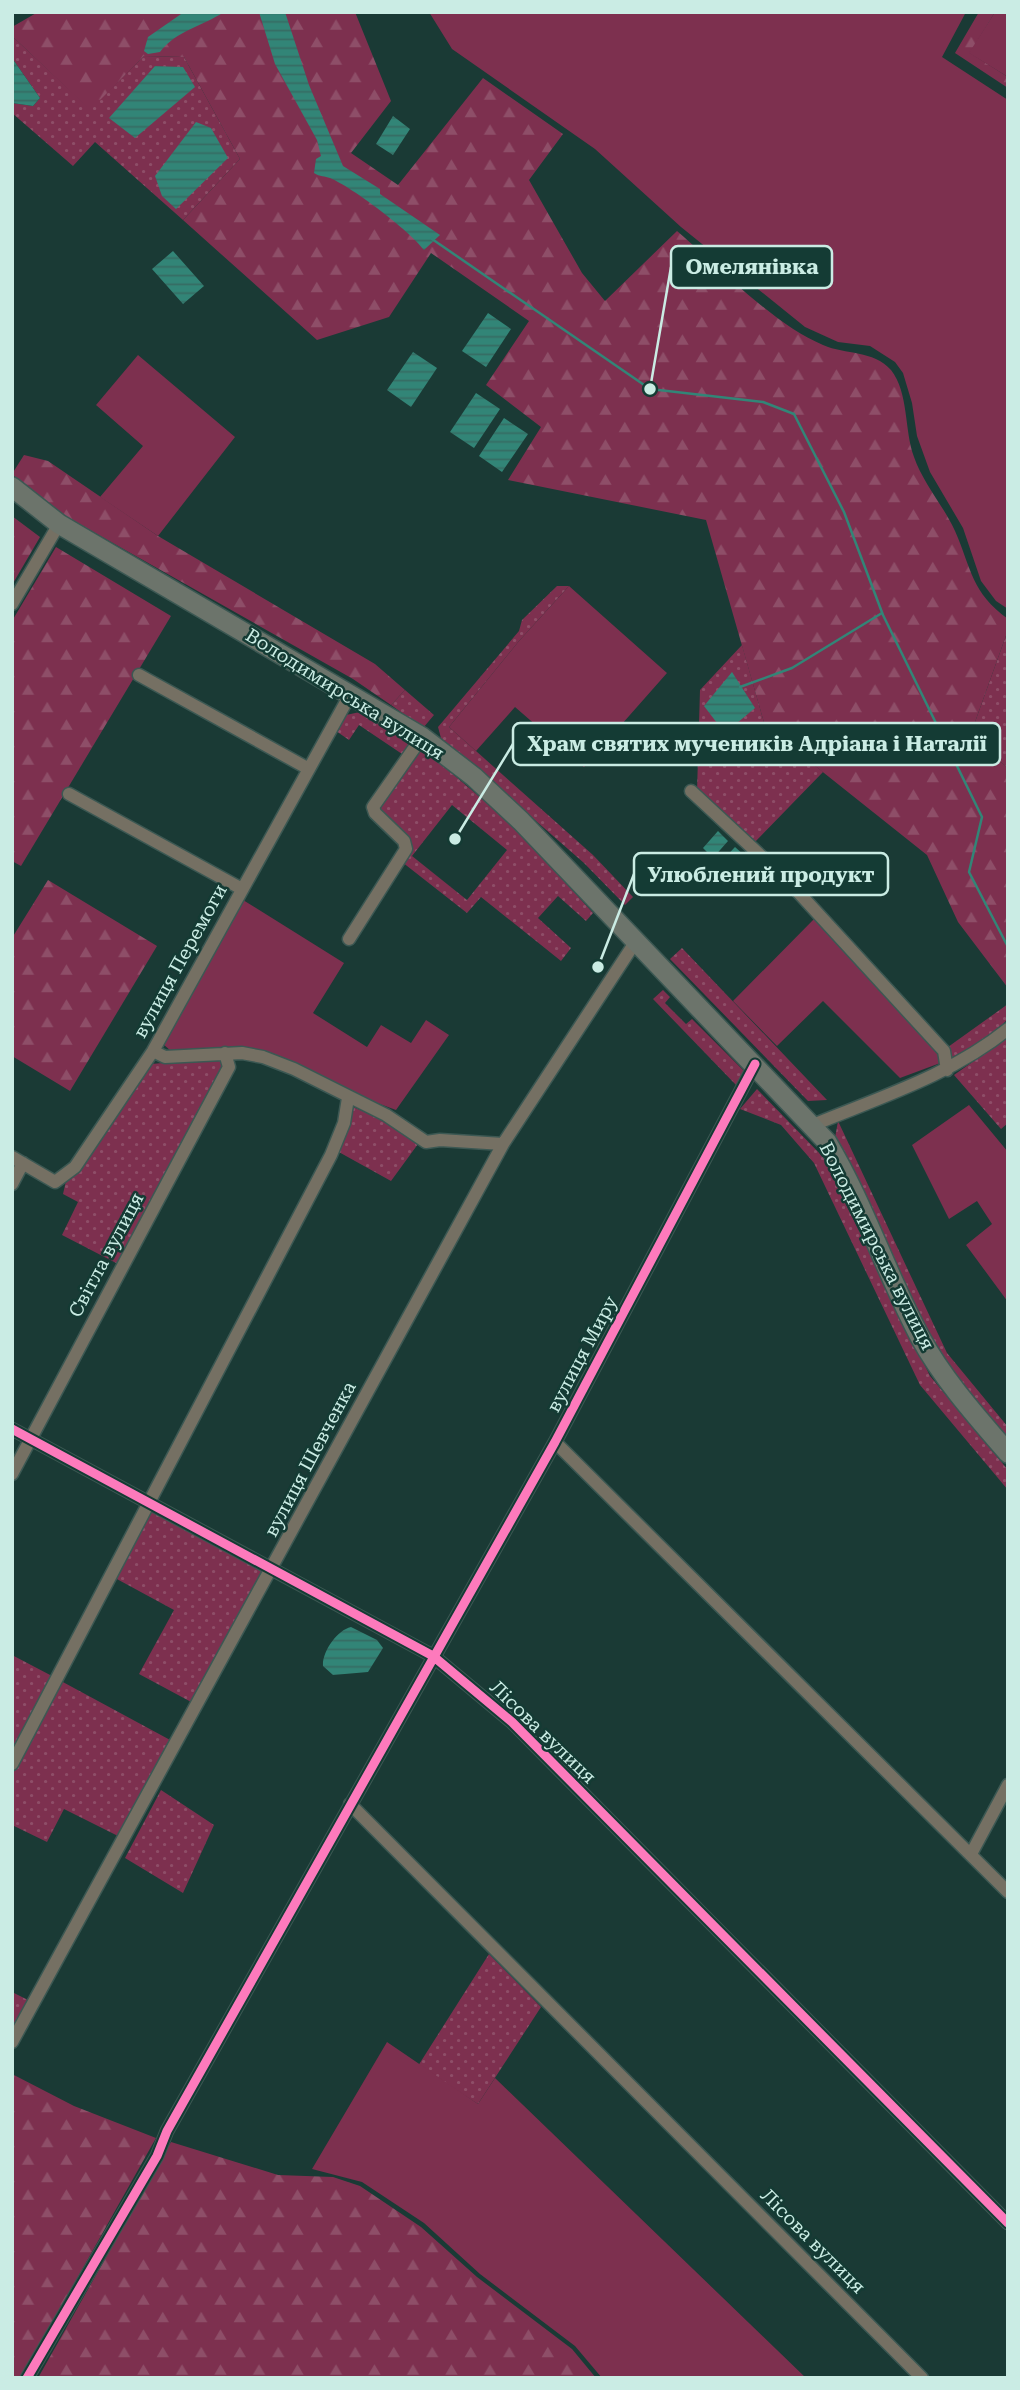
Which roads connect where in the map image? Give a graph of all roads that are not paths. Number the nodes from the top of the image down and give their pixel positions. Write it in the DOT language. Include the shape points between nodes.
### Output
graph roads {
  1 [pos="12,486"];
  2 [pos="59,524"];
  3 [pos="12,604"];
  4 [pos="139,675"];
  5 [pos="351,693"];
  6 [pos="422,737"];
  7 [pos="309,769"];
  8 [pos="691,791"];
  9 [pos="69,794"];
  10 [pos="242,889"];
  11 [pos="349,939"];
  12 [pos="636,941"];
  13 [pos="1008,1029"];
  14 [pos="153,1051"];
  15 [pos="225,1054"];
  16 [pos="755,1064"];
  17 [pos="947,1070"];
  18 [pos="348,1098"];
  19 [pos="813,1125"];
  20 [pos="503,1144"];
  21 [pos="18,1160"];
  22 [pos="12,1184"];
  23 [pos="12,1429"];
  24 [pos="31,1439"];
  25 [pos="555,1443"];
  26 [pos="1008,1453"];
  27 [pos="12,1474"];
  28 [pos="149,1503"];
  29 [pos="272,1570"];
  30 [pos="433,1656"];
  31 [pos="12,1764"];
  32 [pos="1008,1785"];
  33 [pos="350,1804"];
  34 [pos="971,1854"];
  35 [pos="1008,1892"];
  36 [pos="12,2042"];
  37 [pos="1008,2223"];
  38 [pos="27,2378"];
  39 [pos="922,2378"];
  1 -- 2 [label="main road, Володимирська вулиця"];
  2 -- 3 [label="street"];
  2 -- 5 [label="main road, Володимирська вулиця"];
  4 -- 7 [label="street"];
  5 -- 6 [label="main road, Володимирська вулиця"];
  5 -- 7 [label="street, вулиця Перемоги"];
  6 -- 11 [label="street" via="373,807 406,849"];
  6 -- 12 [label="main road, Володимирська вулиця" via="474,777"];
  7 -- 10 [label="street, вулиця Перемоги"];
  8 -- 17 [label="street" via="788,881 935,1041 944,1051"];
  9 -- 10 [label="street"];
  10 -- 14 [label="street, вулиця Перемоги"];
  12 -- 16 [label="main road, Володимирська вулиця"];
  12 -- 20 [label="street, вулиця Шевченка"];
  13 -- 17 [label="street"];
  14 -- 15 [label="street" via="165,1057"];
  14 -- 21 [label="street, вулиця Перемоги" via="66,1177 55,1182"];
  15 -- 18 [label="street" via="263,1057"];
  15 -- 24 [label="street, Світла вулиця" via="229,1067"];
  16 -- 19 [label="main road, Володимирська вулиця"];
  16 -- 25 [label="street, вулиця Миру"];
  17 -- 19 [label="street"];
  18 -- 20 [label="street" via="386,1115 426,1142"];
  18 -- 28 [label="street" via="331,1155"];
  19 -- 26 [label="main road, Володимирська вулиця" via="849,1182 921,1338 966,1404"];
  20 -- 29 [label="street, вулиця Шевченка"];
  21 -- 22 [label="street, вулиця Перемоги"];
  23 -- 24 [label="street, Лісова вулиця"];
  24 -- 27 [label="street, Світла вулиця"];
  24 -- 28 [label="street, Лісова вулиця"];
  25 -- 30 [label="street, вулиця Миру"];
  25 -- 34 [label="street, вулиця Миру"];
  28 -- 29 [label="street, Лісова вулиця"];
  28 -- 31 [label="street"];
  29 -- 30 [label="street, Лісова вулиця"];
  29 -- 36 [label="street, вулиця Шевченка"];
  30 -- 33 [label="street"];
  30 -- 37 [label="street, Лісова вулиця" via="512,1722"];
  32 -- 34 [label="street"];
  33 -- 38 [label="street" via="157,2156"];
  33 -- 39 [label="street, Лісова вулиця"];
  34 -- 35 [label="street, вулиця Миру"];
}
